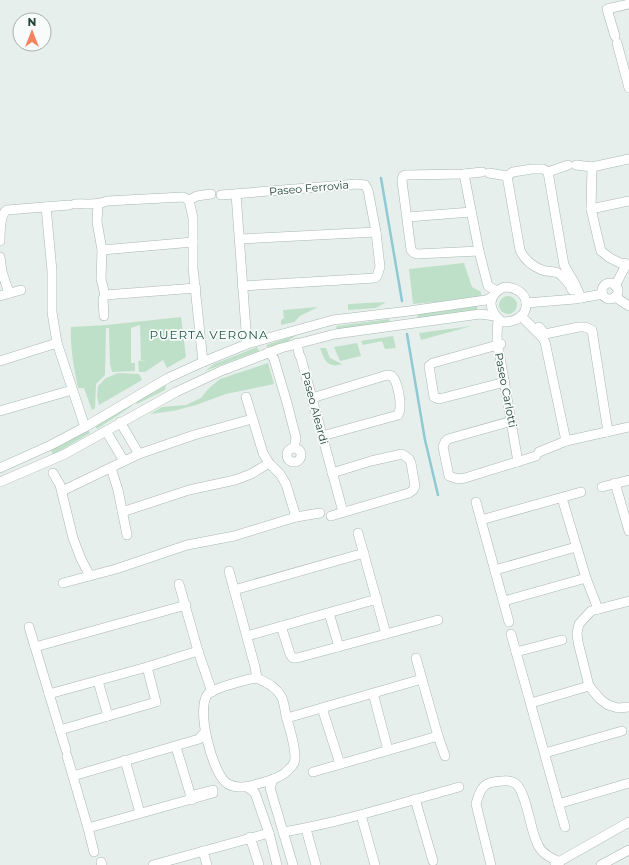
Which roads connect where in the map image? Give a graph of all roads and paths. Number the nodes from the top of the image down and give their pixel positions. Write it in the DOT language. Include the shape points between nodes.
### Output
graph roads {
  1 [pos="604,0"];
  2 [pos="629,4"];
  3 [pos="607,9"];
  4 [pos="620,46"];
  5 [pos="629,88"];
  6 [pos="629,159"];
  7 [pos="592,167"];
  8 [pos="548,172"];
  9 [pos="464,174"];
  10 [pos="507,176"];
  11 [pos="211,194"];
  12 [pos="236,194"];
  13 [pos="221,195"];
  14 [pos="189,200"];
  15 [pos="629,201"];
  16 [pos="98,204"];
  17 [pos="46,207"];
  18 [pos="591,209"];
  19 [pos="471,212"];
  20 [pos="408,217"];
  21 [pos="376,232"];
  22 [pos="240,239"];
  23 [pos="0,241"];
  24 [pos="194,242"];
  25 [pos="102,250"];
  26 [pos="479,251"];
  27 [pos="0,257"];
  28 [pos="625,264"];
  29 [pos="564,265"];
  30 [pos="558,273"];
  31 [pos="613,285"];
  32 [pos="242,286"];
  33 [pos="196,288"];
  34 [pos="20,290"];
  35 [pos="4,294"];
  36 [pos="495,294"];
  37 [pos="603,294"];
  38 [pos="105,295"];
  39 [pos="615,297"];
  40 [pos="578,298"];
  41 [pos="629,306"];
  42 [pos="524,310"];
  43 [pos="104,316"];
  44 [pos="498,319"];
  45 [pos="333,320"];
  46 [pos="335,334"];
  47 [pos="544,335"];
  48 [pos="299,342"];
  49 [pos="57,343"];
  50 [pos="248,344"];
  51 [pos="499,345"];
  52 [pos="269,352"];
  53 [pos="0,360"];
  54 [pos="203,362"];
  55 [pos="168,378"];
  56 [pos="505,382"];
  57 [pos="72,390"];
  58 [pos="176,392"];
  59 [pos="246,397"];
  60 [pos="314,397"];
  61 [pos="0,411"];
  62 [pos="252,419"];
  63 [pos="120,422"];
  64 [pos="512,422"];
  65 [pos="85,427"];
  66 [pos="629,427"];
  67 [pos="106,430"];
  68 [pos="608,432"];
  69 [pos="325,435"];
  70 [pos="566,441"];
  71 [pos="44,448"];
  72 [pos="294,448"];
  73 [pos="139,454"];
  74 [pos="51,460"];
  75 [pos="124,461"];
  76 [pos="518,462"];
  77 [pos="269,463"];
  78 [pos="0,468"];
  79 [pos="111,468"];
  80 [pos="334,472"];
  81 [pos="54,473"];
  82 [pos="629,480"];
  83 [pos="0,482"];
  84 [pos="615,483"];
  85 [pos="602,487"];
  86 [pos="62,491"];
  87 [pos="581,492"];
  88 [pos="562,498"];
  89 [pos="476,502"];
  90 [pos="346,511"];
  91 [pos="122,512"];
  92 [pos="320,513"];
  93 [pos="331,516"];
  94 [pos="296,518"];
  95 [pos="481,520"];
  96 [pos="629,531"];
  97 [pos="358,533"];
  98 [pos="127,535"];
  99 [pos="576,547"];
  100 [pos="364,553"];
  101 [pos="495,570"];
  102 [pos="229,571"];
  103 [pos="90,576"];
  104 [pos="586,578"];
  105 [pos="63,584"];
  106 [pos="179,584"];
  107 [pos="234,590"];
  108 [pos="377,599"];
  109 [pos="504,601"];
  110 [pos="629,601"];
  111 [pos="186,606"];
  112 [pos="598,609"];
  113 [pos="329,613"];
  114 [pos="438,620"];
  115 [pos="509,622"];
  116 [pos="281,626"];
  117 [pos="29,627"];
  118 [pos="386,634"];
  119 [pos="511,634"];
  120 [pos="247,636"];
  121 [pos="562,640"];
  122 [pos="35,647"];
  123 [pos="339,647"];
  124 [pos="198,651"];
  125 [pos="516,652"];
  126 [pos="416,658"];
  127 [pos="147,667"];
  128 [pos="257,678"];
  129 [pos="422,679"];
  130 [pos="98,681"];
  131 [pos="589,686"];
  132 [pos="212,692"];
  133 [pos="49,694"];
  134 [pos="373,694"];
  135 [pos="532,703"];
  136 [pos="629,707"];
  137 [pos="322,708"];
  138 [pos="108,716"];
  139 [pos="287,718"];
  140 [pos="60,730"];
  141 [pos="622,731"];
  142 [pos="205,732"];
  143 [pos="438,736"];
  144 [pos="208,744"];
  145 [pos="176,748"];
  146 [pos="388,750"];
  147 [pos="545,752"];
  148 [pos="445,756"];
  149 [pos="125,760"];
  150 [pos="340,764"];
  151 [pos="313,772"];
  152 [pos="73,776"];
  153 [pos="273,779"];
  154 [pos="629,783"];
  155 [pos="247,787"];
  156 [pos="459,787"];
  157 [pos="415,799"];
  158 [pos="558,804"];
  159 [pos="140,813"];
  160 [pos="361,815"];
  161 [pos="629,822"];
  162 [pos="565,827"];
  163 [pos="88,828"];
  164 [pos="306,829"];
  165 [pos="283,832"];
  166 [pos="269,833"];
  167 [pos="250,837"];
  168 [pos="629,850"];
  169 [pos="203,851"];
  170 [pos="94,852"];
  171 [pos="433,861"];
  172 [pos="556,863"];
  173 [pos="155,865"];
  174 [pos="207,865"];
  175 [pos="259,865"];
  176 [pos="277,865"];
  177 [pos="293,865"];
  178 [pos="316,865"];
  179 [pos="375,865"];
  180 [pos="491,865"];
  181 [pos="601,865"];
  1 -- 3 [label="street"];
  2 -- 3 [label="street"];
  3 -- 4 [label="street"];
  4 -- 5 [label="street"];
  6 -- 7 [label="street"];
  7 -- 8 [label="street" via="572,165"];
  7 -- 18 [label="street"];
  8 -- 10 [label="street" via="543,169 532,169 513,172"];
  8 -- 29 [label="street"];
  9 -- 10 [label="street" via="485,172"];
  9 -- 19 [label="street"];
  9 -- 20 [label="street" via="404,176 402,180"];
  10 -- 30 [label="street" via="523,256 526,261 542,270"];
  11 -- 14 [label="street"];
  12 -- 13 [label="street"];
  12 -- 21 [label="street, Paseo Ferrovia" via="365,185"];
  12 -- 22 [label="street"];
  14 -- 16 [label="street" via="183,197 107,201"];
  14 -- 24 [label="street"];
  15 -- 18 [label="street"];
  16 -- 17 [label="street"];
  16 -- 25 [label="street" via="97,222"];
  17 -- 23 [label="street" via="4,211 1,216"];
  17 -- 49 [label="street" via="52,272 52,312"];
  18 -- 28 [label="street" via="602,250 610,258"];
  19 -- 20 [label="street"];
  19 -- 26 [label="street"];
  20 -- 26 [label="street" via="411,250 415,254"];
  21 -- 22 [label="street"];
  21 -- 32 [label="street, Paseo Ferrovia" via="380,267 375,278"];
  22 -- 32 [label="street"];
  24 -- 25 [label="street"];
  24 -- 33 [label="street" via="193,268"];
  25 -- 38 [label="street" via="100,275"];
  26 -- 36 [label="street" via="488,286"];
  27 -- 35 [label="street"];
  28 -- 31 [label="street"];
  29 -- 30 [label="street"];
  29 -- 40 [label="street" via="575,284"];
  30 -- 40 [label="street"];
  31 -- 37 [label="street" via="604,287"];
  31 -- 39 [label="street" via="618,293"];
  32 -- 50 [label="street"];
  33 -- 38 [label="street"];
  33 -- 54 [label="street"];
  34 -- 35 [label="street"];
  36 -- 42 [label="street" via="504,287 519,290 524,296"];
  36 -- 44 [label="street" via="491,304"];
  36 -- 45 [label="street" via="486,300"];
  37 -- 39 [label="street" via="608,299"];
  37 -- 40 [label="street"];
  38 -- 43 [label="street" via="102,299"];
  39 -- 41 [label="street"];
  40 -- 42 [label="street"];
  42 -- 44 [label="street" via="514,321"];
  42 -- 47 [label="street"];
  44 -- 46 [label="street" via="480,314"];
  44 -- 51 [label="street, Paseo Carlotti" via="496,338"];
  45 -- 46 [label="street"];
  45 -- 50 [label="street"];
  46 -- 48 [label="street"];
  47 -- 68 [label="street" via="579,327 592,330"];
  47 -- 70 [label="street"];
  48 -- 52 [label="street"];
  48 -- 60 [label="street, Paseo Aleardi" via="299,354"];
  49 -- 53 [label="street"];
  49 -- 57 [label="street"];
  50 -- 54 [label="street"];
  51 -- 56 [label="street, Paseo Carlotti"];
  51 -- 56 [label="street" via="428,366 434,397 439,399"];
  52 -- 58 [label="street"];
  52 -- 72 [label="street" via="274,360 287,403 296,438"];
  54 -- 55 [label="street"];
  55 -- 58 [label="street"];
  55 -- 65 [label="street"];
  56 -- 64 [label="street, Paseo Carlotti"];
  57 -- 61 [label="street"];
  57 -- 65 [label="street"];
  58 -- 63 [label="street"];
  59 -- 62 [label="street"];
  60 -- 69 [label="street, Paseo Aleardi"];
  60 -- 69 [label="street" via="388,375 396,382 401,409 398,415"];
  62 -- 73 [label="street"];
  62 -- 77 [label="street"];
  63 -- 67 [label="street"];
  63 -- 73 [label="street"];
  64 -- 76 [label="street, Paseo Carlotti"];
  64 -- 76 [label="street" via="448,439 444,452 449,476 458,479"];
  65 -- 71 [label="street"];
  66 -- 68 [label="street"];
  67 -- 74 [label="street"];
  67 -- 75 [label="street"];
  68 -- 70 [label="street"];
  69 -- 80 [label="street, Paseo Aleardi"];
  70 -- 76 [label="street"];
  71 -- 74 [label="street"];
  71 -- 78 [label="street"];
  73 -- 75 [label="street"];
  74 -- 83 [label="street"];
  75 -- 79 [label="street"];
  77 -- 91 [label="street" via="235,480 177,494"];
  77 -- 94 [label="street" via="286,484"];
  79 -- 86 [label="street"];
  79 -- 91 [label="street"];
  80 -- 90 [label="street, Paseo Aleardi"];
  80 -- 90 [label="street" via="402,454 406,455 411,463 415,486 412,491"];
  81 -- 86 [label="street"];
  82 -- 84 [label="street"];
  84 -- 85 [label="street"];
  84 -- 96 [label="street"];
  86 -- 103 [label="street" via="73,538"];
  87 -- 88 [label="street"];
  88 -- 95 [label="street"];
  88 -- 99 [label="street"];
  89 -- 95 [label="street"];
  90 -- 93 [label="street"];
  91 -- 98 [label="street"];
  92 -- 94 [label="street"];
  94 -- 103 [label="street" via="234,536 187,545"];
  95 -- 101 [label="street"];
  97 -- 100 [label="street"];
  99 -- 101 [label="street"];
  99 -- 104 [label="street"];
  100 -- 107 [label="street"];
  100 -- 108 [label="street"];
  101 -- 109 [label="street"];
  102 -- 107 [label="street"];
  103 -- 105 [label="street"];
  104 -- 109 [label="street"];
  104 -- 112 [label="street"];
  106 -- 111 [label="street"];
  107 -- 120 [label="street"];
  108 -- 113 [label="street"];
  108 -- 118 [label="street"];
  109 -- 115 [label="street"];
  110 -- 112 [label="street"];
  111 -- 122 [label="street"];
  111 -- 124 [label="street"];
  112 -- 131 [label="street" via="586,615 579,624 577,633"];
  113 -- 116 [label="street"];
  113 -- 123 [label="street"];
  114 -- 118 [label="street"];
  116 -- 120 [label="street"];
  116 -- 123 [label="street" via="293,658 302,658"];
  117 -- 122 [label="street"];
  118 -- 123 [label="street"];
  119 -- 125 [label="street"];
  120 -- 128 [label="street"];
  121 -- 125 [label="street"];
  122 -- 133 [label="street"];
  124 -- 127 [label="street"];
  124 -- 132 [label="street"];
  125 -- 135 [label="street"];
  126 -- 129 [label="street"];
  127 -- 130 [label="street"];
  127 -- 138 [label="street" via="156,702"];
  128 -- 132 [label="street"];
  128 -- 139 [label="street" via="273,685 281,696"];
  129 -- 134 [label="street"];
  129 -- 143 [label="street"];
  130 -- 133 [label="street"];
  130 -- 138 [label="street"];
  131 -- 135 [label="street"];
  131 -- 136 [label="street" via="608,705 618,708"];
  132 -- 142 [label="street" via="205,699"];
  133 -- 140 [label="street"];
  134 -- 137 [label="street"];
  134 -- 146 [label="street"];
  135 -- 147 [label="street"];
  137 -- 139 [label="street"];
  137 -- 150 [label="street"];
  138 -- 140 [label="street"];
  139 -- 153 [label="street" via="295,759 285,773"];
  140 -- 152 [label="street"];
  141 -- 147 [label="street"];
  142 -- 144 [label="street"];
  142 -- 145 [label="street" via="199,739"];
  143 -- 146 [label="street"];
  143 -- 148 [label="street"];
  144 -- 145 [label="street" via="199,742"];
  144 -- 155 [label="street" via="221,778 234,787"];
  145 -- 149 [label="street"];
  145 -- 159 [label="street" via="191,798"];
  146 -- 150 [label="street"];
  147 -- 158 [label="street"];
  149 -- 152 [label="street"];
  149 -- 159 [label="street"];
  150 -- 151 [label="street"];
  152 -- 163 [label="street"];
  153 -- 155 [label="street"];
  153 -- 165 [label="street" via="270,788"];
  154 -- 158 [label="street"];
  155 -- 166 [label="street" via="256,793"];
  156 -- 157 [label="street"];
  157 -- 160 [label="street"];
  157 -- 171 [label="street"];
  158 -- 162 [label="street"];
  159 -- 163 [label="street"];
  160 -- 164 [label="street"];
  160 -- 179 [label="street"];
  161 -- 172 [label="street"];
  163 -- 170 [label="street"];
  164 -- 165 [label="street"];
  164 -- 178 [label="street"];
  165 -- 177 [label="street"];
  166 -- 167 [label="street"];
  166 -- 176 [label="street"];
  167 -- 169 [label="street"];
  167 -- 175 [label="street"];
  168 -- 181 [label="street"];
  169 -- 173 [label="street"];
  169 -- 174 [label="street"];
  172 -- 180 [label="street" via="538,845 521,791 515,783 505,780 482,787 476,804"];
}
